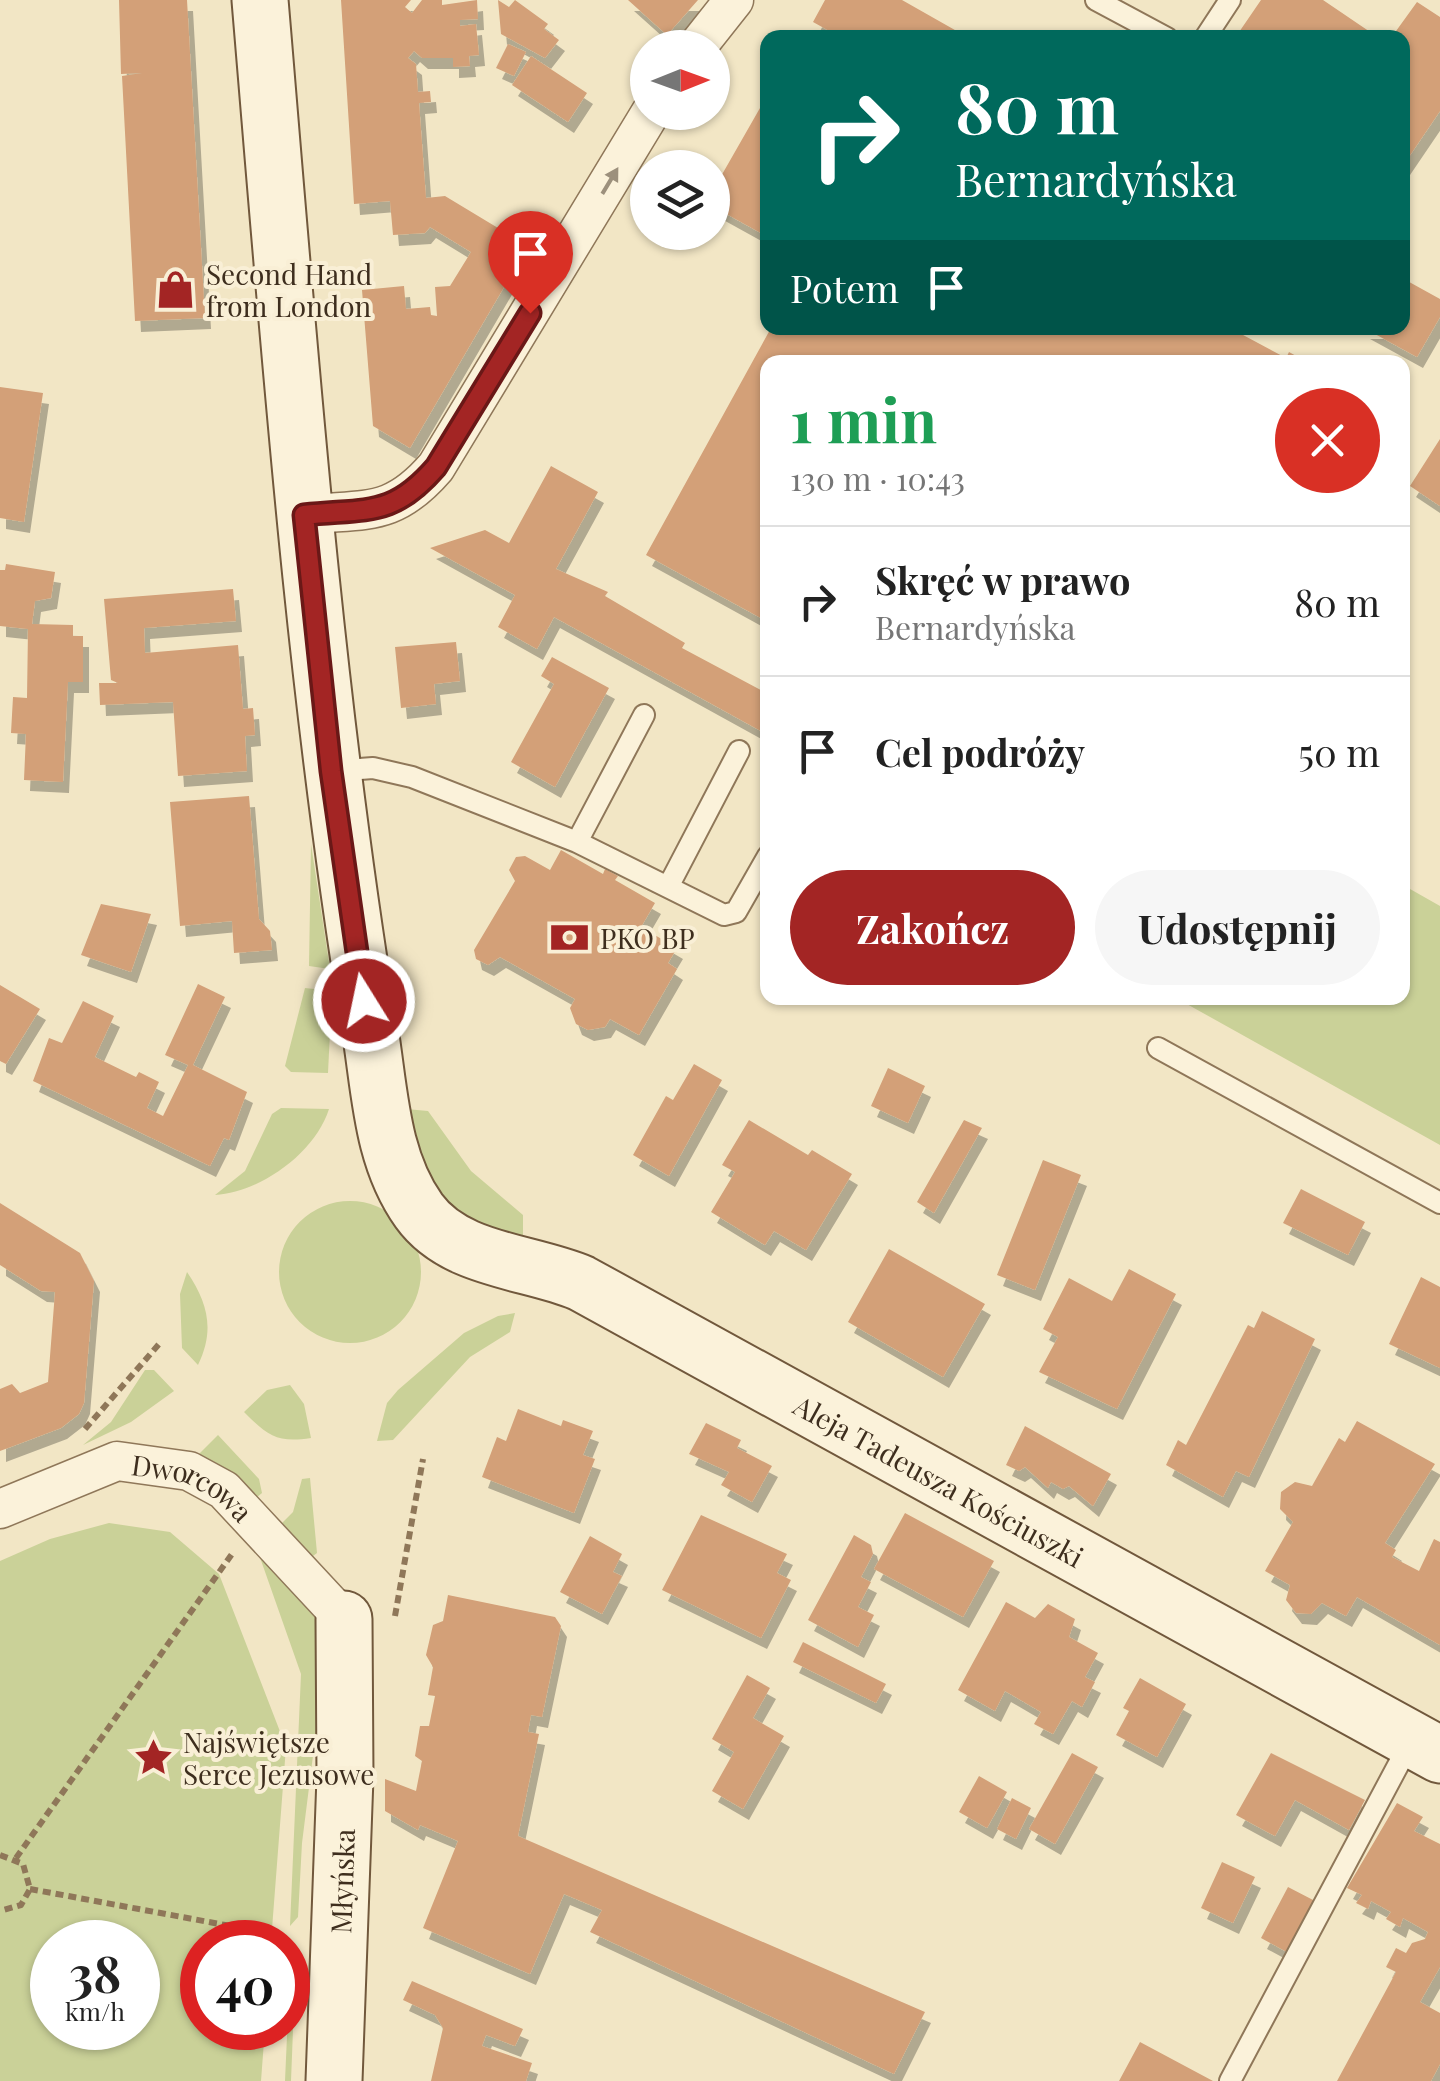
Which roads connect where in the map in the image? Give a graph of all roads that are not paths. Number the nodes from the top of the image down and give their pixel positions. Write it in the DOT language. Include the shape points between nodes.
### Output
graph roads {
  1 [pos="260,0"];
  2 [pos="734,0"];
  3 [pos="1096,0"];
  4 [pos="1230,0"];
  5 [pos="710,30"];
  6 [pos="1152,30"];
  7 [pos="1210,30"];
  8 [pos="640,130"];
  9 [pos="304,515"];
  10 [pos="644,716"];
  11 [pos="739,750"];
  12 [pos="331,771"];
  13 [pos="578,842"];
  14 [pos="760,870"];
  15 [pos="668,887"];
  16 [pos="1158,1048"];
  17 [pos="1440,1202"];
  18 [pos="0,1509"];
  19 [pos="368,1628"];
  20 [pos="1426,1747"];
  21 [pos="334,2081"];
  22 [pos="1230,2081"];
  1 -- 9 [label="street"];
  2 -- 5 [label="street"];
  3 -- 6 [label="lane"];
  4 -- 7 [label="lane"];
  9 -- 8 [label="street, one-way" via="396,505 436,467"];
  9 -- 12 [label="street"];
  10 -- 13 [label="lane"];
  11 -- 15 [label="lane"];
  12 -- 13 [label="lane" via="373,768 412,777"];
  12 -- 20 [label="street, Aleja Tadeusza Kościuszki" via="389,1150 422,1215 478,1251 581,1283"];
  13 -- 15 [label="lane"];
  14 -- 15 [label="lane" via="736,912 724,915"];
  16 -- 17 [label="lane"];
  18 -- 19 [label="street, Dworcowa" via="117,1462 188,1471 224,1490"];
  19 -- 21 [label="street, Młyńska" via="345,1778"];
  20 -- 22 [label="lane"];
}
